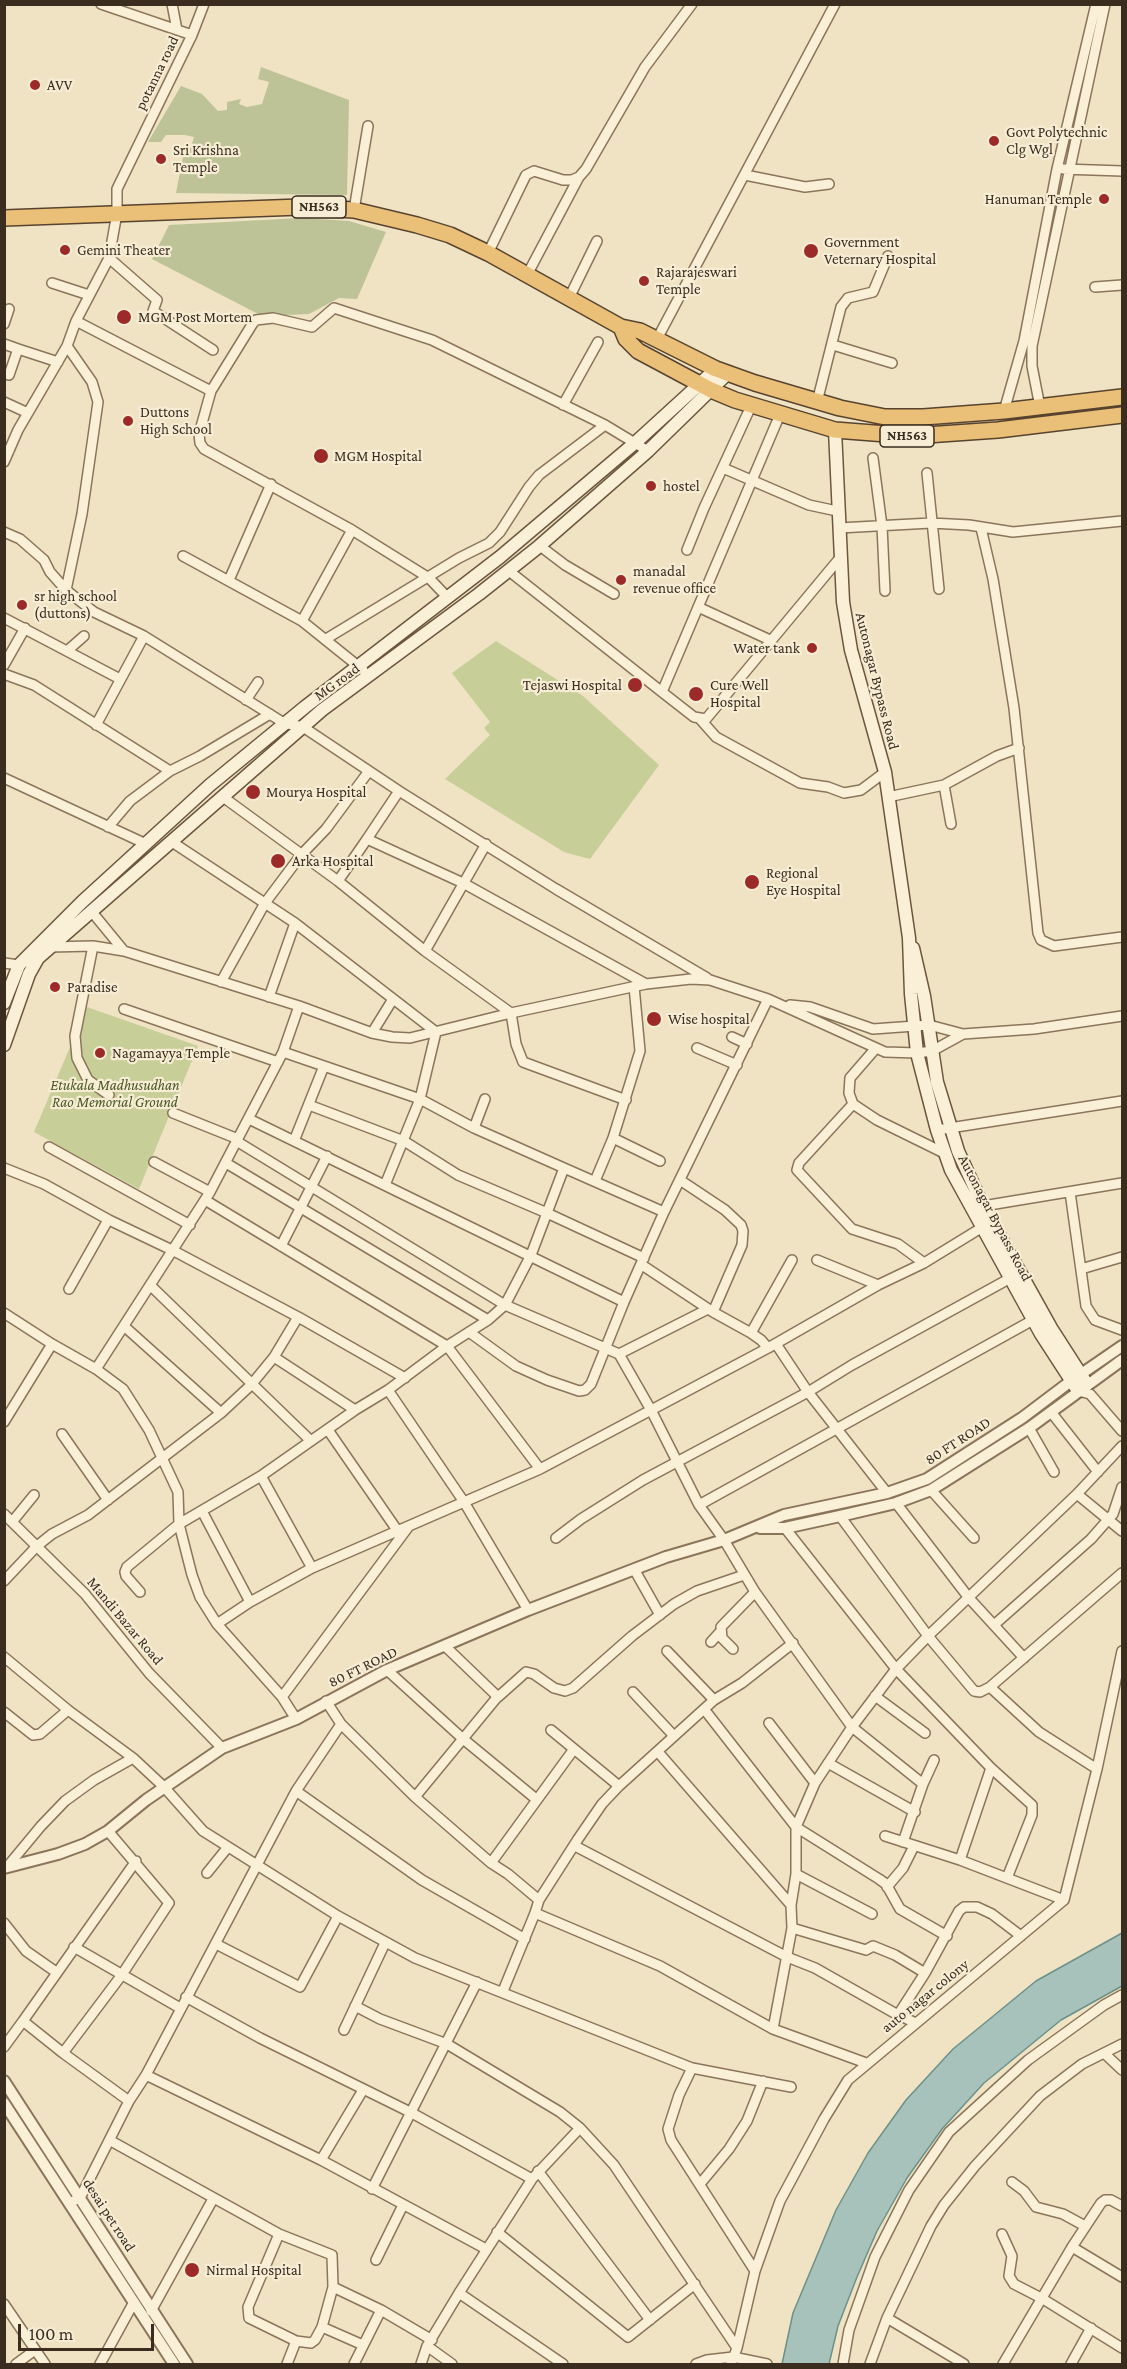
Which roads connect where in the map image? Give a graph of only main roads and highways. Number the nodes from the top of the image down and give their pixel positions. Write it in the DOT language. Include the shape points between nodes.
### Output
graph roads {
  1 [pos="4,218"];
  2 [pos="621,327"];
  3 [pos="722,371"];
  4 [pos="705,387"];
  5 [pos="1122,397"];
  6 [pos="1122,415"];
  7 [pos="835,430"];
  8 [pos="909,938"];
  9 [pos="4,1003"];
  10 [pos="4,1045"];
  11 [pos="943,1129"];
  12 [pos="987,1225"];
  13 [pos="1015,1276"];
  1 -- 2 [label="highway, NH563" via="300,207 354,210 450,235"];
  2 -- 3 [label="highway, NH563" via="640,331"];
  2 -- 4 [label="highway, NH563" via="638,351"];
  3 -- 4 [label="main road, MG road"];
  3 -- 5 [label="highway, NH563" via="817,402 885,417 1004,411"];
  4 -- 7 [label="highway, NH563"];
  4 -- 9 [label="main road, MG road" via="448,598 284,723 210,785 19,965"];
  4 -- 10 [label="main road, MG road" via="648,451 540,546 322,710 38,958"];
  6 -- 7 [label="highway, NH563" via="912,436"];
  7 -- 8 [label="main road, Autonagar Bypass Road" via="843,602 851,650 885,772"];
  8 -- 11 [label="main road, Autonagar Bypass Road" via="918,962"];
  8 -- 11 [label="main road, Autonagar Bypass Road" via="917,1053"];
  11 -- 12 [label="main road, Autonagar Bypass Road" via="983,1206"];
  11 -- 12 [label="main road, Autonagar Bypass Road" via="944,1154"];
  12 -- 13 [label="main road, Autonagar Bypass Road"];
  13 -- 13 [label="main road, Autonagar Bypass Road" via="1051,1328 1079,1383 1033,1320"];
}
